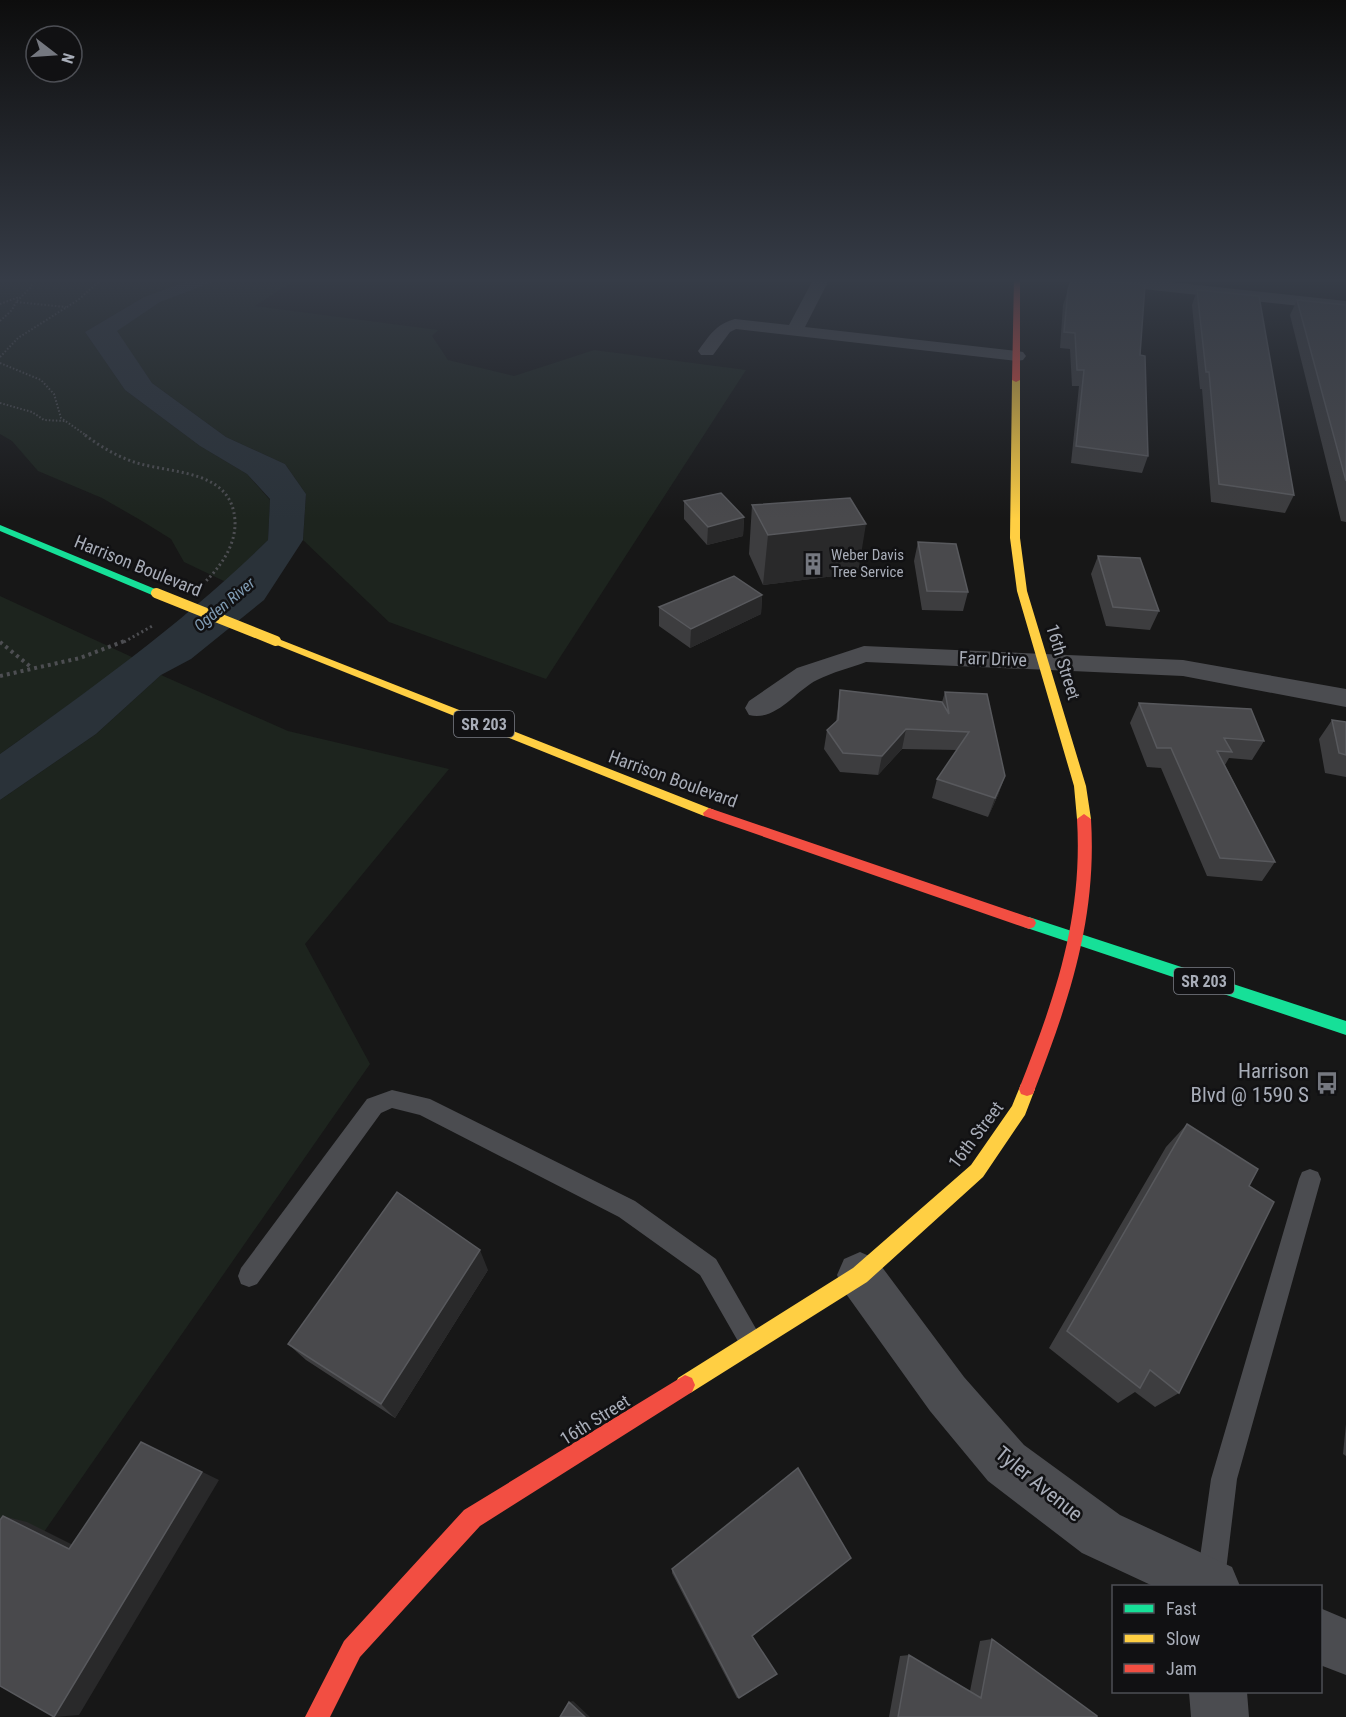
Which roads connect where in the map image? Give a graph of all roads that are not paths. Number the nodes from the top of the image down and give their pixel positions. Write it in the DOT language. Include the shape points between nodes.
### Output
graph roads {
  1 [pos="1017,358"];
  2 [pos="0,528"];
  3 [pos="1044,660"];
  4 [pos="1346,698"];
  5 [pos="759,708"];
  6 [pos="1077,939"];
  7 [pos="1346,1028"];
  8 [pos="1310,1179"];
  9 [pos="860,1275"];
  10 [pos="249,1276"];
  11 [pos="751,1343"];
  12 [pos="1209,1585"];
  13 [pos="1211,1585"];
  14 [pos="1322,1637"];
  15 [pos="1346,1647"];
  16 [pos="1218,1693"];
  17 [pos="317,1717"];
  18 [pos="1220,1717"];
  1 -- 3 [label="street, 16th Street" via="1015,538 1022,591"];
  2 -- 6 [label="street, Harrison Boulevard / SR 203, bridge" via="671,799"];
  3 -- 4 [label="street, Farr Drive" via="1183,668"];
  3 -- 5 [label="street, Farr Drive" via="864,654 807,674"];
  3 -- 6 [label="street, 16th Street" via="1080,786 1087,845"];
  6 -- 7 [label="street, Harrison Boulevard / SR 203"];
  6 -- 9 [label="street, 16th Street" via="1048,1037 1019,1110 977,1171"];
  8 -- 13 [label="lane" via="1224,1479"];
  9 -- 11 [label="street, 16th Street"];
  9 -- 12 [label="street, Tyler Avenue" via="947,1394 1006,1462 1101,1534"];
  10 -- 11 [label="lane" via="374,1106 392,1099 423,1106 627,1209 708,1268"];
  11 -- 17 [label="street, 16th Street" via="472,1518 352,1649"];
  14 -- 15 [label="street"];
  16 -- 18 [label="street"];
}
